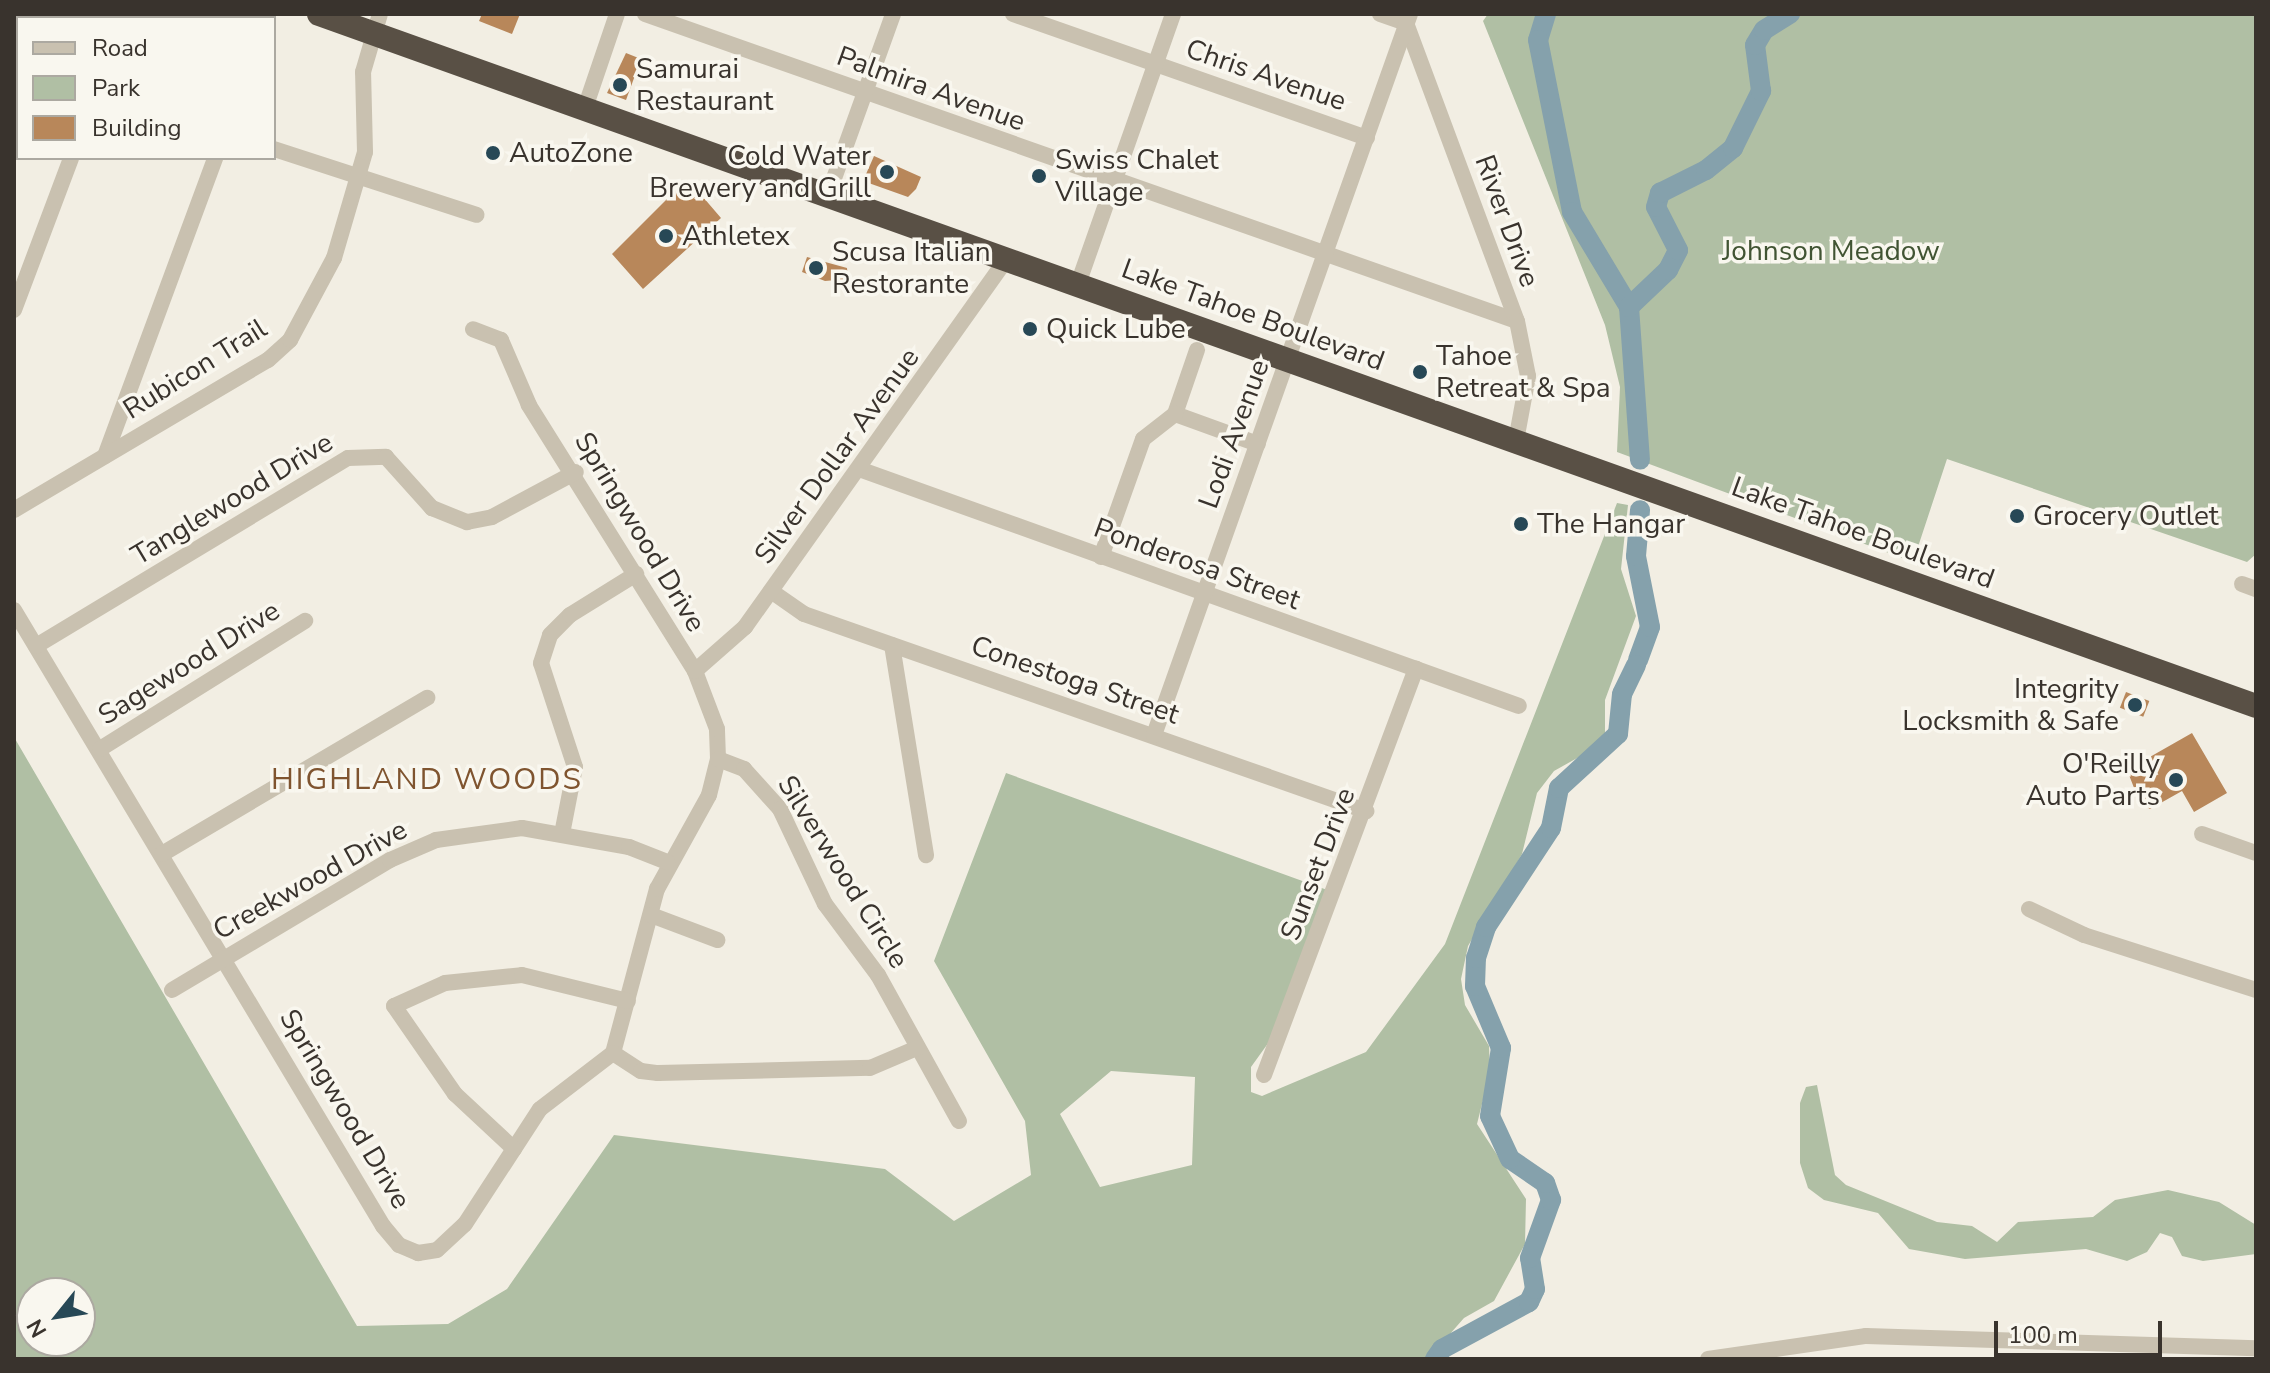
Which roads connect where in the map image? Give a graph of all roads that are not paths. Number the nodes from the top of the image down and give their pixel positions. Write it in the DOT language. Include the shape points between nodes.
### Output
graph roads {
  1 [pos="319,14"];
  2 [pos="617,14"];
  3 [pos="645,14"];
  4 [pos="893,14"];
  5 [pos="1013,14"];
  6 [pos="1173,14"];
  7 [pos="1380,14"];
  8 [pos="1408,19"];
  9 [pos="377,23"];
  10 [pos="1155,64"];
  11 [pos="865,93"];
  12 [pos="585,108"];
  13 [pos="1367,138"];
  14 [pos="276,150"];
  15 [pos="70,160"];
  16 [pos="214,160"];
  17 [pos="356,176"];
  18 [pos="1114,182"];
  19 [pos="828,195"];
  20 [pos="477,215"];
  21 [pos="1326,253"];
  22 [pos="1007,259"];
  23 [pos="1078,284"];
  24 [pos="14,310"];
  25 [pos="1517,321"];
  26 [pos="473,329"];
  27 [pos="1197,350"];
  28 [pos="1288,359"];
  29 [pos="1175,414"];
  30 [pos="1516,441"];
  31 [pos="1258,444"];
  32 [pos="105,456"];
  33 [pos="859,469"];
  34 [pos="576,472"];
  35 [pos="14,510"];
  36 [pos="1101,557"];
  37 [pos="636,574"];
  38 [pos="771,591"];
  39 [pos="1205,595"];
  40 [pos="14,610"];
  41 [pos="305,621"];
  42 [pos="892,645"];
  43 [pos="36,646"];
  44 [pos="1416,669"];
  45 [pos="695,671"];
  46 [pos="427,698"];
  47 [pos="1519,706"];
  48 [pos="2256,706"];
  49 [pos="1154,735"];
  50 [pos="100,749"];
  51 [pos="718,759"];
  52 [pos="1366,811"];
  53 [pos="562,834"];
  54 [pos="2202,834"];
  55 [pos="2256,853"];
  56 [pos="162,854"];
  57 [pos="926,855"];
  58 [pos="667,862"];
  59 [pos="2029,909"];
  60 [pos="651,915"];
  61 [pos="717,940"];
  62 [pos="224,957"];
  63 [pos="172,990"];
  64 [pos="2256,990"];
  65 [pos="628,1001"];
  66 [pos="917,1048"];
  67 [pos="613,1053"];
  68 [pos="1264,1075"];
  69 [pos="959,1121"];
  70 [pos="514,1149"];
  71 [pos="2256,1348"];
  72 [pos="1708,1359"];
  1 -- 9 [label="highway, Lake Tahoe Boulevard"];
  2 -- 12 [label="street"];
  3 -- 11 [label="street, Palmira Avenue"];
  4 -- 11 [label="street"];
  5 -- 10 [label="street, Chris Avenue"];
  6 -- 10 [label="street"];
  7 -- 8 [label="street"];
  8 -- 13 [label="street, Lodi Avenue"];
  8 -- 25 [label="street, River Drive"];
  9 -- 12 [label="highway, Lake Tahoe Boulevard"];
  9 -- 17 [label="street, Rubicon Trail" via="363,72 365,152"];
  10 -- 13 [label="street, Chris Avenue"];
  10 -- 18 [label="street"];
  11 -- 18 [label="street, Palmira Avenue"];
  11 -- 19 [label="street"];
  12 -- 19 [label="highway, Lake Tahoe Boulevard"];
  13 -- 21 [label="street, Lodi Avenue"];
  14 -- 17 [label="street"];
  15 -- 24 [label="street"];
  16 -- 32 [label="street"];
  17 -- 20 [label="street"];
  17 -- 32 [label="street, Rubicon Trail" via="334,258 290,340 268,360"];
  18 -- 21 [label="street, Palmira Avenue"];
  18 -- 23 [label="street"];
  19 -- 22 [label="highway, Lake Tahoe Boulevard"];
  21 -- 25 [label="street, Palmira Avenue"];
  21 -- 28 [label="street, Lodi Avenue"];
  22 -- 23 [label="highway, Lake Tahoe Boulevard"];
  22 -- 33 [label="street, Silver Dollar Avenue"];
  23 -- 28 [label="highway, Lake Tahoe Boulevard"];
  25 -- 30 [label="street, River Drive" via="1528,376"];
  26 -- 34 [label="street, Springwood Drive" via="501,340 529,405"];
  27 -- 29 [label="street"];
  28 -- 30 [label="highway, Lake Tahoe Boulevard"];
  28 -- 31 [label="street, Lodi Avenue"];
  29 -- 31 [label="street"];
  29 -- 36 [label="street" via="1143,439"];
  30 -- 48 [label="highway, Lake Tahoe Boulevard"];
  31 -- 39 [label="street, Lodi Avenue"];
  32 -- 35 [label="street, Rubicon Trail"];
  33 -- 36 [label="street, Ponderosa Street"];
  33 -- 38 [label="street, Silver Dollar Avenue"];
  34 -- 37 [label="street, Springwood Drive"];
  34 -- 43 [label="street, Tanglewood Drive" via="492,517 467,522 432,508 386,457 348,458"];
  36 -- 39 [label="street, Ponderosa Street"];
  37 -- 45 [label="street, Springwood Drive"];
  37 -- 53 [label="street" via="570,615 550,635 541,663 575,767"];
  38 -- 42 [label="street, Conestoga Street" via="804,614"];
  38 -- 45 [label="street, Silver Dollar Avenue" via="745,627"];
  39 -- 44 [label="street, Ponderosa Street"];
  39 -- 49 [label="street, Lodi Avenue"];
  40 -- 43 [label="street, Springwood Drive"];
  41 -- 50 [label="street, Sagewood Drive"];
  42 -- 49 [label="street, Conestoga Street"];
  42 -- 57 [label="street"];
  43 -- 50 [label="street, Springwood Drive"];
  44 -- 47 [label="street, Ponderosa Street"];
  44 -- 52 [label="street, Sunset Drive"];
  45 -- 51 [label="street, Springwood Drive" via="717,729"];
  46 -- 56 [label="street"];
  49 -- 52 [label="street, Conestoga Street"];
  50 -- 56 [label="street, Springwood Drive"];
  51 -- 58 [label="street, Springwood Drive" via="709,795"];
  51 -- 66 [label="street, Silverwood Circle" via="744,769 780,809 825,904 878,975"];
  52 -- 68 [label="street, Sunset Drive"];
  53 -- 58 [label="street, Creekwood Drive"];
  53 -- 62 [label="street, Creekwood Drive" via="483,829 436,840"];
  54 -- 55 [label="street"];
  56 -- 62 [label="street, Springwood Drive"];
  58 -- 60 [label="street, Springwood Drive"];
  59 -- 64 [label="street" via="2084,935"];
  60 -- 61 [label="street"];
  60 -- 65 [label="street, Springwood Drive"];
  62 -- 63 [label="street, Creekwood Drive"];
  62 -- 70 [label="street, Springwood Drive" via="399,1245 418,1253 452,1240"];
  65 -- 67 [label="street, Springwood Drive"];
  65 -- 70 [label="street" via="522,975 445,983 394,1006 455,1094"];
  66 -- 67 [label="street" via="870,1068 658,1073 641,1071"];
  66 -- 69 [label="street, Silverwood Circle"];
  67 -- 70 [label="street, Springwood Drive" via="540,1109"];
  71 -- 72 [label="street" via="1866,1336"];
}
